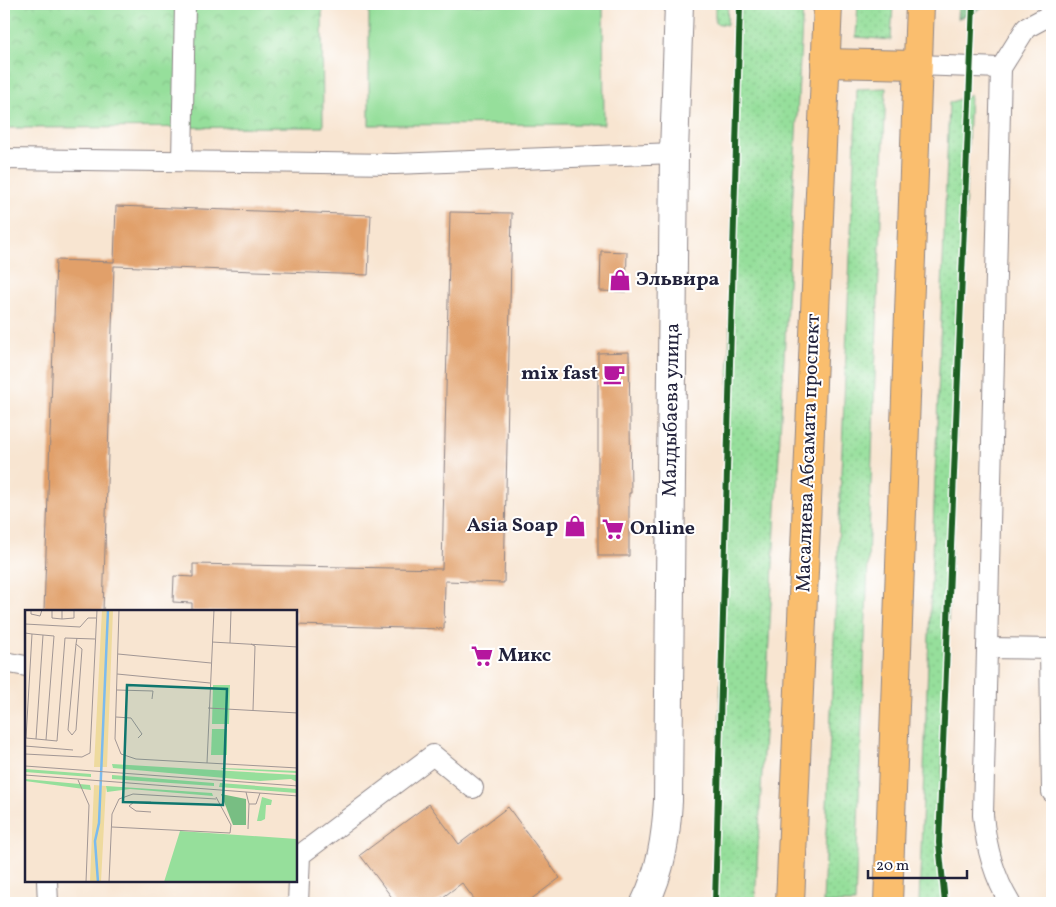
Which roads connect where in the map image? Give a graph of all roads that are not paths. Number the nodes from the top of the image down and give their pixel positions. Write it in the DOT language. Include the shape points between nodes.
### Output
graph roads {
  1 [pos="185,4"];
  2 [pos="679,4"];
  3 [pos="828,4"];
  4 [pos="920,4"];
  5 [pos="1052,14"];
  6 [pos="825,63"];
  7 [pos="917,65"];
  8 [pos="1001,68"];
  9 [pos="674,154"];
  10 [pos="4,159"];
  11 [pos="182,161"];
  12 [pos="987,648"];
  13 [pos="1051,649"];
  14 [pos="4,662"];
  15 [pos="25,666"];
  16 [pos="473,788"];
  17 [pos="1052,792"];
  18 [pos="47,882"];
  19 [pos="48,903"];
  20 [pos="298,903"];
  21 [pos="645,903"];
  22 [pos="790,903"];
  23 [pos="888,903"];
  24 [pos="1010,903"];
  1 -- 11 [label="lane"];
  2 -- 9 [label="street, Малдыбаева улица"];
  3 -- 6 [label="main road, Масалиева Абсамата проспект"];
  4 -- 7 [label="main road"];
  5 -- 8 [label="lane" via="1026,28"];
  6 -- 7 [label="main road"];
  6 -- 22 [label="main road, Масалиева Абсамата проспект"];
  7 -- 8 [label="lane"];
  7 -- 23 [label="main road"];
  8 -- 12 [label="lane"];
  9 -- 11 [label="lane" via="395,164"];
  9 -- 21 [label="street, Малдыбаева улица" via="668,801 666,839"];
  10 -- 11 [label="lane"];
  12 -- 13 [label="lane"];
  12 -- 24 [label="lane" via="983,815 991,862"];
  13 -- 17 [label="lane"];
  14 -- 15 [label="lane"];
  16 -- 20 [label="lane" via="433,755 300,855"];
  18 -- 19 [label="lane"];
}
